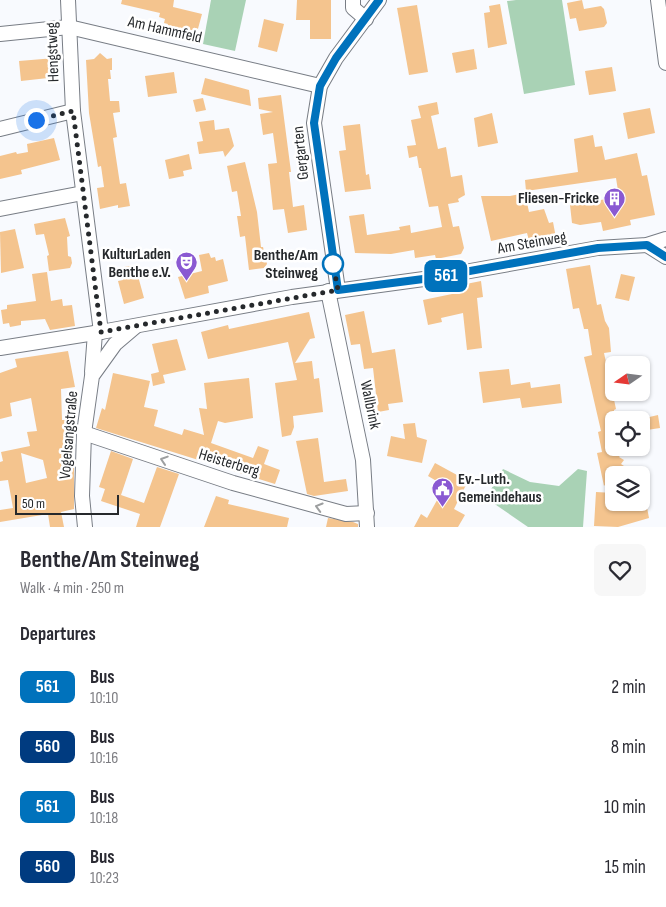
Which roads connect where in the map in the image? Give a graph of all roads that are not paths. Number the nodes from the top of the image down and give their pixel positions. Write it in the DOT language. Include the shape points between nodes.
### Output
graph roads {
  1 [pos="68,0"];
  2 [pos="353,0"];
  3 [pos="379,0"];
  4 [pos="658,0"];
  5 [pos="366,19"];
  6 [pos="69,26"];
  7 [pos="0,34"];
  8 [pos="666,63"];
  9 [pos="320,86"];
  10 [pos="73,111"];
  11 [pos="0,129"];
  12 [pos="83,193"];
  13 [pos="0,209"];
  14 [pos="666,239"];
  15 [pos="647,245"];
  16 [pos="666,257"];
  17 [pos="333,291"];
  18 [pos="136,326"];
  19 [pos="98,333"];
  20 [pos="0,348"];
  21 [pos="92,376"];
  22 [pos="84,433"];
  23 [pos="367,513"];
  24 [pos="85,527"];
  25 [pos="366,527"];
  1 -- 6 [label="street, Hengstweg"];
  2 -- 5 [label="street" via="353,8"];
  3 -- 5 [label="street, Gergarten"];
  4 -- 8 [label="street"];
  5 -- 9 [label="street, Gergarten" via="336,58"];
  6 -- 7 [label="street, Am Hammfeld"];
  6 -- 9 [label="street, Am Hammfeld"];
  6 -- 10 [label="street, Hengstweg"];
  9 -- 17 [label="street, Gergarten" via="314,123"];
  10 -- 11 [label="street"];
  10 -- 12 [label="street, Hengstweg"];
  12 -- 13 [label="street"];
  12 -- 19 [label="street, Hengstweg"];
  14 -- 15 [label="street, Am Steinweg"];
  15 -- 16 [label="street"];
  15 -- 17 [label="street, Am Steinweg" via="598,248 431,278"];
  17 -- 18 [label="street, Am Steinweg"];
  17 -- 23 [label="street, Wallbrink" via="363,460"];
  18 -- 19 [label="street, Am Steinweg"];
  18 -- 21 [label="street, Vogelsangstraße" via="115,344"];
  19 -- 20 [label="street, Am Steinweg"];
  19 -- 21 [label="street, Vogelsangstraße"];
  21 -- 22 [label="street, Vogelsangstraße"];
  23 -- 22 [label="street, Heisterberg, one-way" via="346,514 233,483"];
  22 -- 24 [label="street, Vogelsangstraße" via="82,496"];
  23 -- 25 [label="street, Wallbrink"];
}
